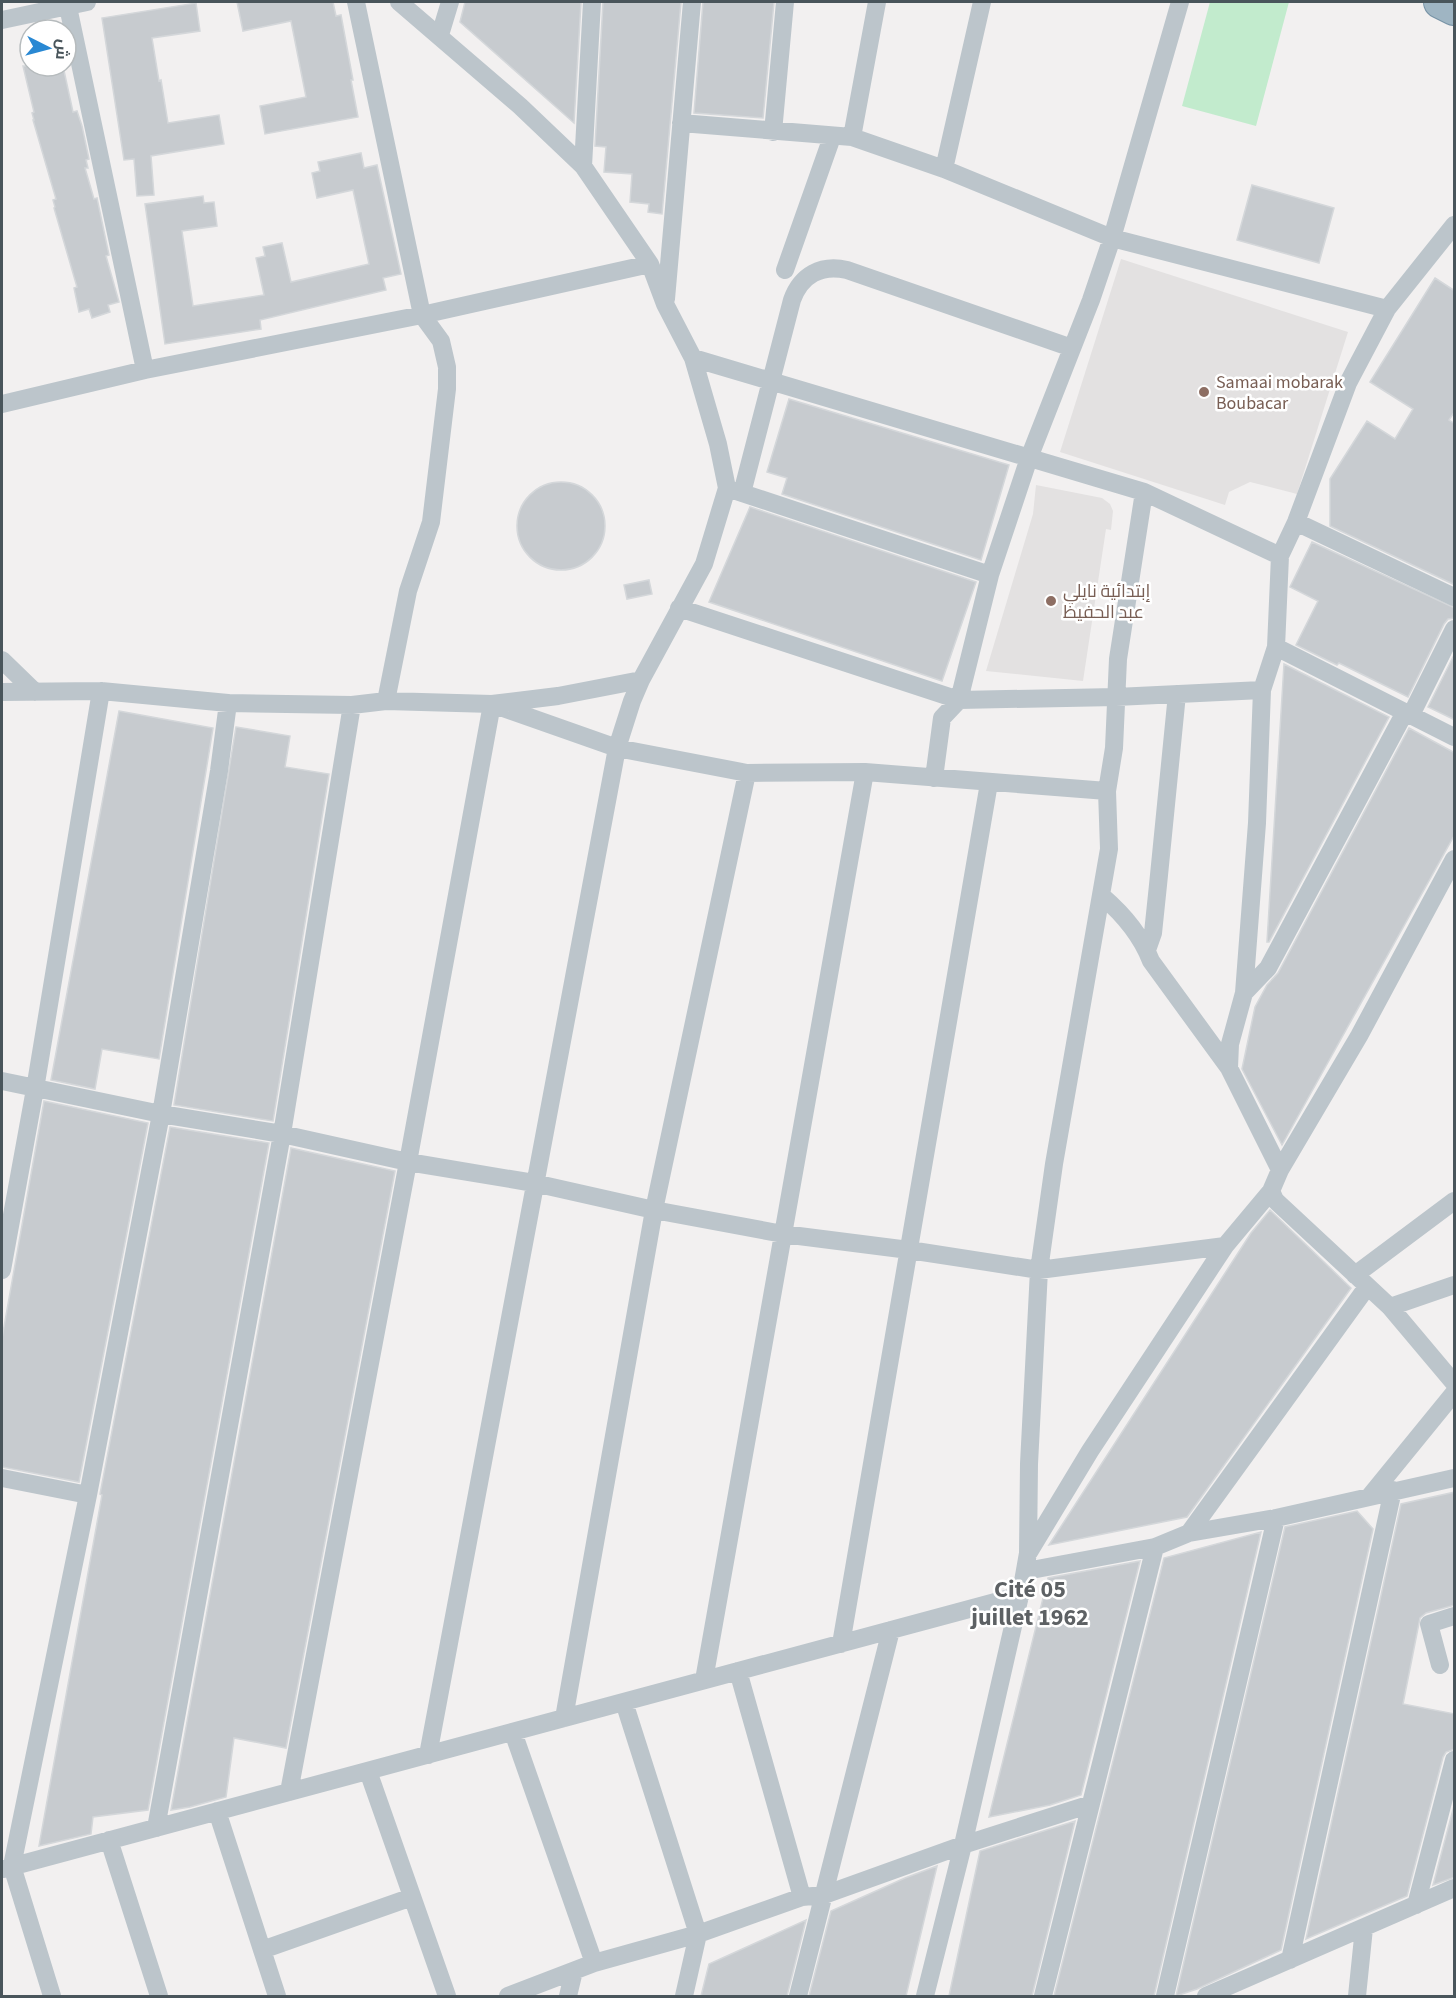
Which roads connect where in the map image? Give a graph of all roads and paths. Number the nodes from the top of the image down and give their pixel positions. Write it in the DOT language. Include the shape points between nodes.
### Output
graph roads {
  1 [pos="87,2"];
  2 [pos="356,2"];
  3 [pos="399,2"];
  4 [pos="450,2"];
  5 [pos="592,2"];
  6 [pos="692,2"];
  7 [pos="785,2"];
  8 [pos="877,2"];
  9 [pos="982,2"];
  10 [pos="1180,2"];
  11 [pos="1440,2"];
  12 [pos="68,4"];
  13 [pos="1455,9"];
  14 [pos="2,20"];
  15 [pos="440,35"];
  16 [pos="681,123"];
  17 [pos="773,132"];
  18 [pos="832,137"];
  19 [pos="852,137"];
  20 [pos="583,166"];
  21 [pos="944,169"];
  22 [pos="1455,225"];
  23 [pos="1112,238"];
  24 [pos="650,264"];
  25 [pos="785,270"];
  26 [pos="665,304"];
  27 [pos="1387,309"];
  28 [pos="422,315"];
  29 [pos="1072,348"];
  30 [pos="693,358"];
  31 [pos="145,370"];
  32 [pos="770,381"];
  33 [pos="2,404"];
  34 [pos="1029,458"];
  35 [pos="734,491"];
  36 [pos="1144,492"];
  37 [pos="1296,522"];
  38 [pos="1280,556"];
  39 [pos="990,575"];
  40 [pos="1455,597"];
  41 [pos="679,608"];
  42 [pos="1455,629"];
  43 [pos="1276,647"];
  44 [pos="2,660"];
  45 [pos="641,680"];
  46 [pos="1262,690"];
  47 [pos="101,691"];
  48 [pos="2,692"];
  49 [pos="35,692"];
  50 [pos="1177,694"];
  51 [pos="1116,697"];
  52 [pos="959,700"];
  53 [pos="386,701"];
  54 [pos="228,703"];
  55 [pos="492,704"];
  56 [pos="352,705"];
  57 [pos="1408,713"];
  58 [pos="1455,737"];
  59 [pos="617,748"];
  60 [pos="865,772"];
  61 [pos="747,773"];
  62 [pos="934,778"];
  63 [pos="989,783"];
  64 [pos="1107,791"];
  65 [pos="1455,859"];
  66 [pos="1102,896"];
  67 [pos="1147,950"];
  68 [pos="1244,993"];
  69 [pos="1228,1068"];
  70 [pos="2,1081"];
  71 [pos="35,1089"];
  72 [pos="161,1114"];
  73 [pos="282,1134"];
  74 [pos="408,1162"];
  75 [pos="1280,1170"];
  76 [pos="534,1183"];
  77 [pos="1271,1191"];
  78 [pos="1455,1201"];
  79 [pos="654,1210"];
  80 [pos="783,1234"];
  81 [pos="1225,1246"];
  82 [pos="909,1250"];
  83 [pos="2,1270"];
  84 [pos="1039,1270"];
  85 [pos="1360,1281"];
  86 [pos="1455,1285"];
  87 [pos="1390,1307"];
  88 [pos="1455,1383"];
  89 [pos="1455,1393"];
  90 [pos="2,1478"];
  91 [pos="1455,1478"];
  92 [pos="1393,1490"];
  93 [pos="88,1495"];
  94 [pos="1370,1496"];
  95 [pos="1276,1518"];
  96 [pos="1189,1533"];
  97 [pos="1155,1547"];
  98 [pos="1027,1562"];
  99 [pos="1021,1595"];
  100 [pos="1455,1616"];
  101 [pos="891,1630"];
  102 [pos="841,1644"];
  103 [pos="1440,1665"];
  104 [pos="738,1671"];
  105 [pos="704,1680"];
  106 [pos="624,1702"];
  107 [pos="564,1718"];
  108 [pos="513,1732"];
  109 [pos="428,1755"];
  110 [pos="1455,1760"];
  111 [pos="368,1771"];
  112 [pos="289,1792"];
  113 [pos="1090,1804"];
  114 [pos="217,1811"];
  115 [pos="156,1828"];
  116 [pos="109,1840"];
  117 [pos="963,1845"];
  118 [pos="7,1868"];
  119 [pos="1455,1888"];
  120 [pos="824,1895"];
  121 [pos="412,1897"];
  122 [pos="802,1897"];
  123 [pos="1416,1905"];
  124 [pos="1364,1928"];
  125 [pos="698,1934"];
  126 [pos="262,1950"];
  127 [pos="1290,1960"];
  128 [pos="594,1963"];
  129 [pos="574,1971"];
  130 [pos="1241,1989"];
  131 [pos="52,1996"];
  132 [pos="159,1996"];
  133 [pos="277,1996"];
  134 [pos="447,1996"];
  135 [pos="508,1996"];
  136 [pos="568,1996"];
  137 [pos="684,1996"];
  138 [pos="798,1996"];
  139 [pos="925,1996"];
  140 [pos="1042,1996"];
  141 [pos="1165,1996"];
  142 [pos="1206,1996"];
  143 [pos="1357,1996"];
  1 -- 12 [label="street"];
  2 -- 28 [label="street"];
  3 -- 15 [label="street"];
  4 -- 15 [label="street"];
  5 -- 20 [label="street"];
  6 -- 16 [label="street"];
  7 -- 17 [label="street"];
  8 -- 19 [label="street"];
  9 -- 21 [label="street"];
  10 -- 23 [label="street"];
  11 -- 13 [label="highway"];
  12 -- 14 [label="street"];
  12 -- 31 [label="street"];
  15 -- 20 [label="street"];
  16 -- 17 [label="street"];
  16 -- 26 [label="street"];
  17 -- 18 [label="street"];
  18 -- 19 [label="street"];
  18 -- 25 [label="street"];
  19 -- 21 [label="street"];
  20 -- 24 [label="street"];
  21 -- 23 [label="street"];
  22 -- 27 [label="street"];
  23 -- 27 [label="street"];
  23 -- 29 [label="street"];
  24 -- 26 [label="street"];
  24 -- 28 [label="street"];
  26 -- 30 [label="street"];
  27 -- 37 [label="street" via="1348,383"];
  28 -- 31 [label="street"];
  28 -- 53 [label="street" via="441,342 447,389 430,522 408,591"];
  29 -- 32 [label="street" via="847,270 827,268 809,275 795,290"];
  29 -- 34 [label="street"];
  30 -- 32 [label="street"];
  30 -- 35 [label="street"];
  31 -- 33 [label="street"];
  32 -- 34 [label="street"];
  32 -- 35 [label="street"];
  34 -- 36 [label="street"];
  34 -- 39 [label="street"];
  35 -- 39 [label="street"];
  35 -- 41 [label="street" via="704,564"];
  36 -- 38 [label="street"];
  36 -- 51 [label="street" via="1118,659"];
  37 -- 38 [label="street"];
  37 -- 40 [label="street"];
  38 -- 43 [label="street"];
  39 -- 52 [label="street"];
  41 -- 45 [label="street"];
  41 -- 52 [label="street"];
  42 -- 57 [label="street"];
  43 -- 46 [label="street"];
  43 -- 57 [label="street"];
  44 -- 49 [label="street"];
  45 -- 55 [label="street"];
  45 -- 59 [label="street"];
  46 -- 50 [label="street"];
  46 -- 68 [label="street" via="1259,801"];
  47 -- 49 [label="street"];
  47 -- 54 [label="street"];
  47 -- 71 [label="street"];
  48 -- 49 [label="street"];
  50 -- 51 [label="street"];
  50 -- 67 [label="street" via="1153,933"];
  51 -- 52 [label="street"];
  51 -- 64 [label="street"];
  52 -- 62 [label="street" via="942,718"];
  53 -- 55 [label="street"];
  53 -- 56 [label="street"];
  54 -- 56 [label="street"];
  54 -- 72 [label="street"];
  55 -- 59 [label="street"];
  55 -- 74 [label="street"];
  56 -- 73 [label="street"];
  57 -- 58 [label="street"];
  57 -- 68 [label="street" via="1268,968"];
  59 -- 61 [label="street"];
  59 -- 76 [label="street"];
  60 -- 61 [label="street"];
  60 -- 62 [label="street"];
  60 -- 80 [label="street"];
  61 -- 79 [label="street"];
  62 -- 63 [label="street"];
  63 -- 64 [label="street"];
  63 -- 82 [label="street"];
  64 -- 66 [label="street" via="1109,849"];
  65 -- 75 [label="street" via="1359,1036"];
  66 -- 67 [label="street" via="1124,916"];
  66 -- 84 [label="street"];
  67 -- 69 [label="street"];
  68 -- 69 [label="street" via="1230,1044"];
  69 -- 75 [label="street"];
  70 -- 71 [label="street"];
  71 -- 72 [label="street"];
  71 -- 83 [label="street"];
  72 -- 73 [label="street"];
  72 -- 93 [label="street"];
  73 -- 74 [label="street"];
  73 -- 115 [label="street"];
  74 -- 76 [label="street"];
  74 -- 112 [label="street"];
  75 -- 77 [label="street"];
  76 -- 79 [label="street"];
  76 -- 109 [label="street"];
  77 -- 81 [label="street"];
  77 -- 85 [label="street" via="1275,1200"];
  78 -- 85 [label="street"];
  79 -- 80 [label="street"];
  79 -- 107 [label="street"];
  80 -- 82 [label="street"];
  80 -- 105 [label="street"];
  81 -- 84 [label="street"];
  81 -- 98 [label="street" via="1090,1450"];
  82 -- 84 [label="street"];
  82 -- 102 [label="street"];
  84 -- 98 [label="street"];
  85 -- 87 [label="street"];
  85 -- 96 [label="street"];
  86 -- 87 [label="street"];
  87 -- 88 [label="street"];
  89 -- 94 [label="street"];
  90 -- 93 [label="street"];
  91 -- 92 [label="street"];
  92 -- 94 [label="street"];
  92 -- 127 [label="street"];
  93 -- 118 [label="street"];
  94 -- 95 [label="street"];
  95 -- 96 [label="street"];
  95 -- 141 [label="street"];
  96 -- 97 [label="street"];
  97 -- 98 [label="street"];
  97 -- 113 [label="street"];
  98 -- 99 [label="street"];
  99 -- 101 [label="street"];
  99 -- 117 [label="street"];
  100 -- 103 [label="street" via="1428,1624"];
  101 -- 102 [label="street"];
  101 -- 120 [label="street"];
  102 -- 104 [label="street"];
  104 -- 105 [label="street"];
  104 -- 122 [label="street"];
  105 -- 106 [label="street"];
  106 -- 107 [label="street"];
  106 -- 125 [label="street"];
  107 -- 108 [label="street"];
  108 -- 109 [label="street"];
  108 -- 128 [label="street"];
  109 -- 111 [label="street"];
  110 -- 123 [label="street"];
  111 -- 112 [label="street"];
  111 -- 121 [label="street"];
  112 -- 114 [label="street"];
  113 -- 117 [label="street"];
  113 -- 140 [label="street"];
  114 -- 115 [label="street"];
  114 -- 126 [label="street"];
  115 -- 116 [label="street"];
  116 -- 118 [label="street"];
  116 -- 132 [label="street"];
  117 -- 120 [label="street"];
  117 -- 139 [label="street"];
  118 -- 131 [label="street"];
  119 -- 123 [label="street"];
  120 -- 122 [label="street"];
  120 -- 138 [label="street"];
  121 -- 126 [label="street"];
  121 -- 134 [label="street"];
  122 -- 125 [label="street"];
  123 -- 124 [label="street"];
  124 -- 127 [label="street"];
  124 -- 143 [label="street"];
  125 -- 128 [label="street"];
  125 -- 137 [label="street"];
  126 -- 133 [label="street"];
  127 -- 130 [label="street"];
  128 -- 129 [label="street"];
  129 -- 135 [label="street"];
  129 -- 136 [label="street"];
  130 -- 142 [label="street"];
}
